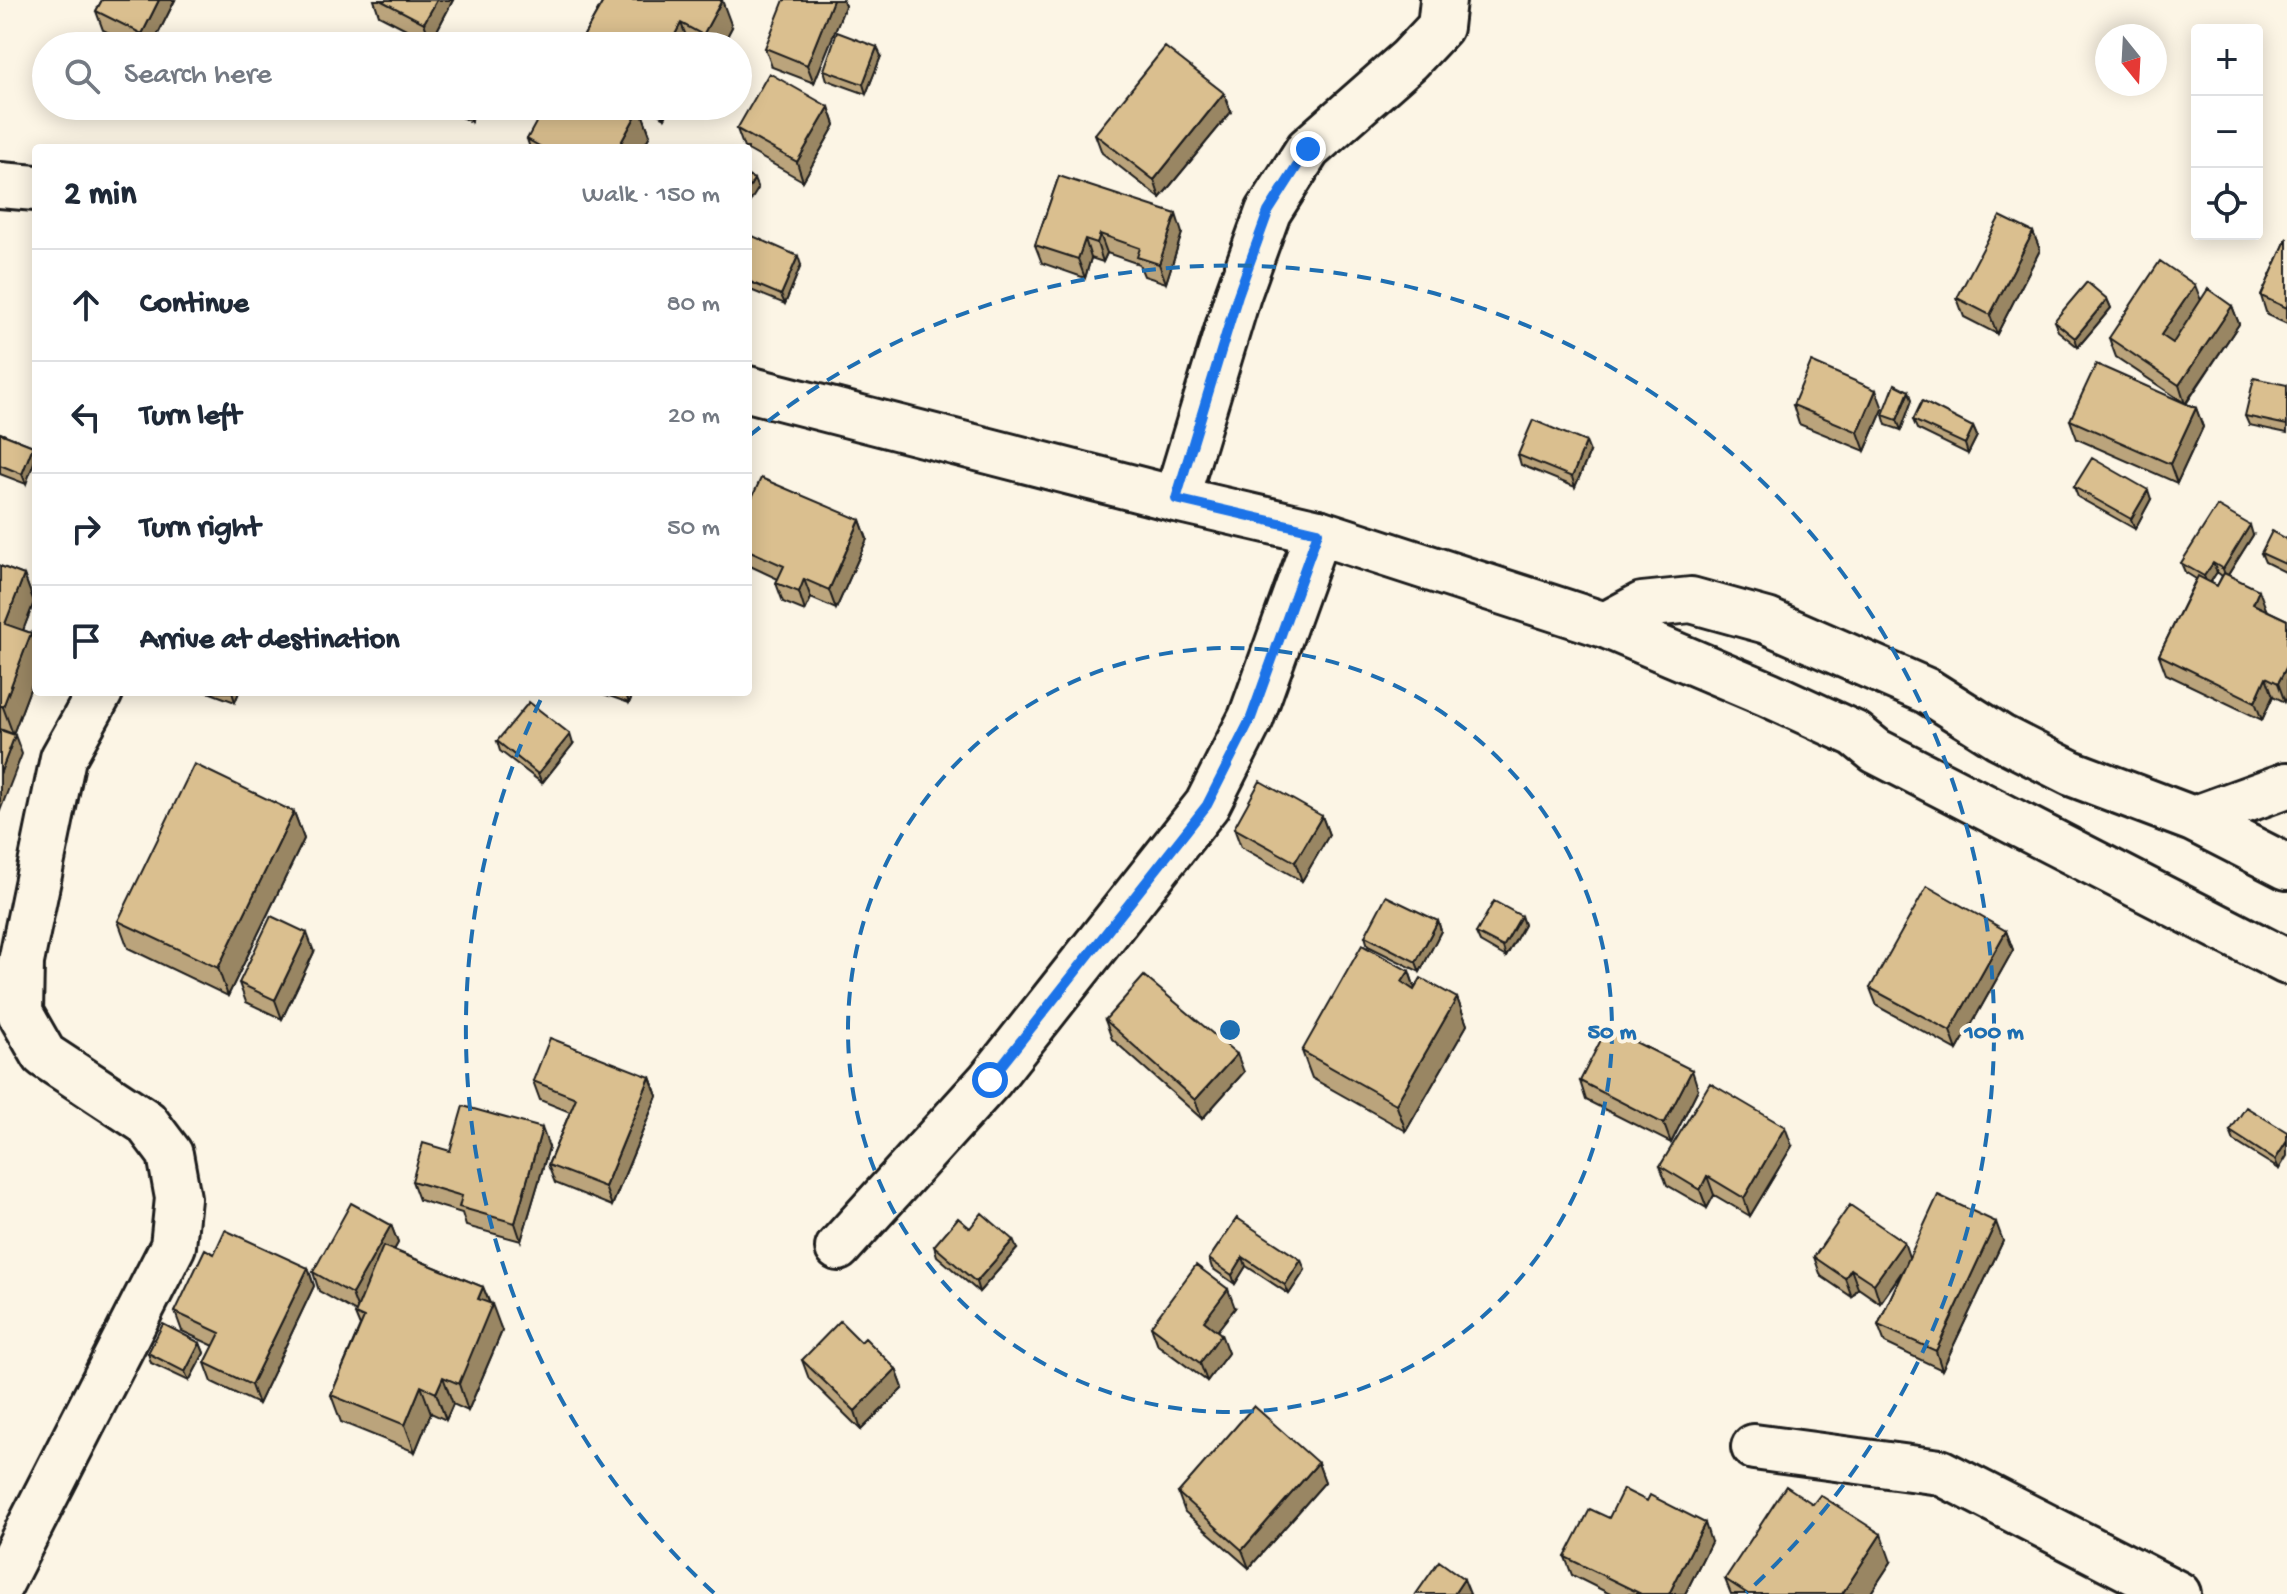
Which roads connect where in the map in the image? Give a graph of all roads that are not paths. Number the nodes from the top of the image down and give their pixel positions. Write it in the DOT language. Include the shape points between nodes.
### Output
graph roads {
  1 [pos="1443,0"];
  2 [pos="0,185"];
  3 [pos="32,188"];
  4 [pos="752,390"];
  5 [pos="1176,499"];
  6 [pos="1318,532"];
  7 [pos="1605,625"];
  8 [pos="98,696"];
  9 [pos="2287,785"];
  10 [pos="2193,819"];
  11 [pos="2283,853"];
  12 [pos="2287,962"];
  13 [pos="838,1248"];
  14 [pos="1754,1447"];
  15 [pos="0,1585"];
  16 [pos="2178,1594"];
  1 -- 5 [label="street" via="1440,27 1308,149 1268,212"];
  2 -- 3 [label="street"];
  4 -- 5 [label="street"];
  5 -- 6 [label="street"];
  6 -- 7 [label="street"];
  6 -- 13 [label="street" via="1251,718 1207,805 990,1080"];
  7 -- 10 [label="street" via="1642,605 1691,600 1767,621 1927,691 2071,773"];
  7 -- 12 [label="street" via="1855,734 1876,751"];
  8 -- 15 [label="street" via="63,758 21,962 20,1013 44,1055 146,1122 170,1154 178,1198 173,1246"];
  9 -- 10 [label="street"];
  10 -- 11 [label="street"];
  14 -- 16 [label="street" via="1940,1472"];
}
